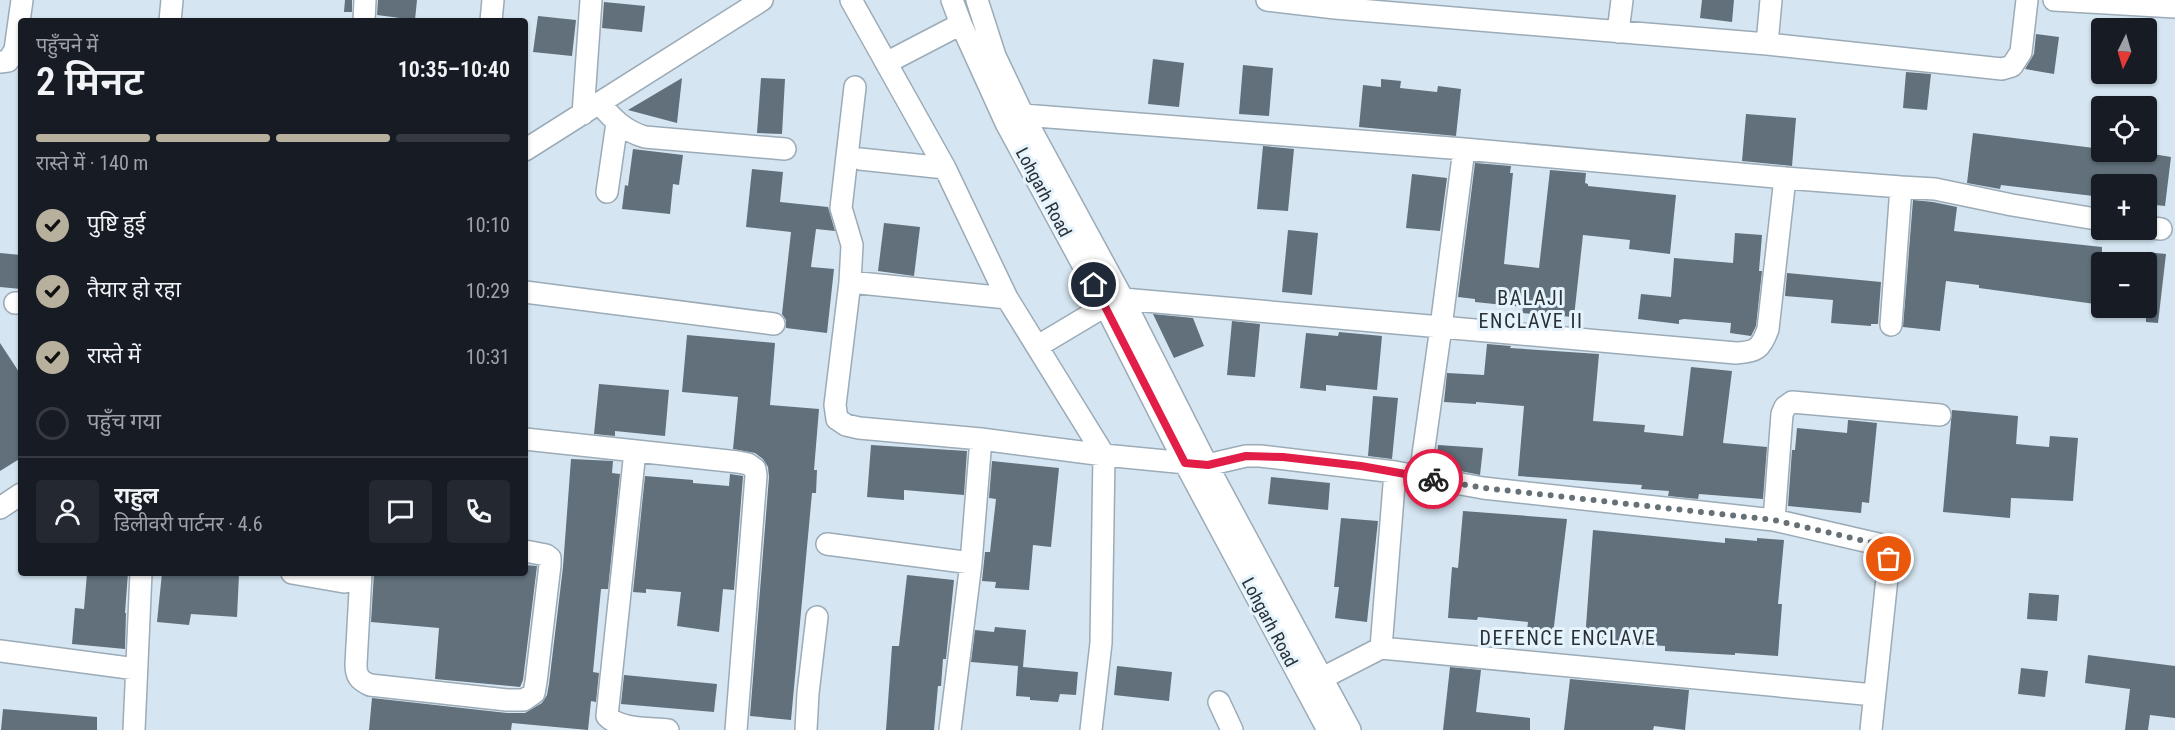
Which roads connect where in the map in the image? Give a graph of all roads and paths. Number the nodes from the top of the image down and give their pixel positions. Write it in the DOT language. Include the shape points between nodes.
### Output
graph roads {
  1 [pos="22,0"];
  2 [pos="172,0"];
  3 [pos="365,0"];
  4 [pos="493,0"];
  5 [pos="591,0"];
  6 [pos="762,0"];
  7 [pos="851,0"];
  8 [pos="952,0"];
  9 [pos="977,0"];
  10 [pos="1267,0"];
  11 [pos="1622,0"];
  12 [pos="1771,0"];
  13 [pos="2027,0"];
  14 [pos="2054,0"];
  15 [pos="1335,4"];
  16 [pos="2175,7"];
  17 [pos="1481,9"];
  18 [pos="19,18"];
  19 [pos="170,18"];
  20 [pos="364,18"];
  21 [pos="491,18"];
  22 [pos="961,24"];
  23 [pos="18,29"];
  24 [pos="1618,32"];
  25 [pos="1767,44"];
  26 [pos="0,62"];
  27 [pos="886,63"];
  28 [pos="855,87"];
  29 [pos="591,108"];
  30 [pos="1015,118"];
  31 [pos="617,123"];
  32 [pos="528,148"];
  33 [pos="785,148"];
  34 [pos="1464,149"];
  35 [pos="861,159"];
  36 [pos="945,168"];
  37 [pos="1785,178"];
  38 [pos="1901,187"];
  39 [pos="607,192"];
  40 [pos="2091,218"];
  41 [pos="850,282"];
  42 [pos="528,292"];
  43 [pos="1007,298"];
  44 [pos="1114,302"];
  45 [pos="774,324"];
  46 [pos="1891,325"];
  47 [pos="1441,327"];
  48 [pos="1038,346"];
  49 [pos="1940,416"];
  50 [pos="528,439"];
  51 [pos="981,439"];
  52 [pos="635,451"];
  53 [pos="1104,455"];
  54 [pos="1185,463"];
  55 [pos="1208,465"];
  56 [pos="1395,471"];
  57 [pos="1420,476"];
  58 [pos="18,496"];
  59 [pos="0,508"];
  60 [pos="1774,520"];
  61 [pos="827,544"];
  62 [pos="528,552"];
  63 [pos="971,563"];
  64 [pos="141,576"];
  65 [pos="309,576"];
  66 [pos="357,576"];
  67 [pos="360,576"];
  68 [pos="817,618"];
  69 [pos="1381,648"];
  70 [pos="0,651"];
  71 [pos="136,669"];
  72 [pos="1313,682"];
  73 [pos="1874,695"];
  74 [pos="1219,702"];
  75 [pos="134,730"];
  76 [pos="668,730"];
  77 [pos="736,730"];
  78 [pos="806,730"];
  79 [pos="950,730"];
  80 [pos="1091,730"];
  81 [pos="1232,730"];
  82 [pos="1328,730"];
  83 [pos="1350,730"];
  84 [pos="1871,730"];
  1 -- 18 [label="street"];
  2 -- 19 [label="street"];
  3 -- 20 [label="street"];
  4 -- 21 [label="street"];
  5 -- 29 [label="street"];
  6 -- 29 [label="street"];
  7 -- 27 [label="street"];
  8 -- 22 [label="street, Lohgarh Road"];
  9 -- 30 [label="street"];
  10 -- 15 [label="street"];
  11 -- 24 [label="street"];
  12 -- 25 [label="street"];
  13 -- 25 [label="street" via="2021,52 2012,66 2002,69"];
  14 -- 16 [label="street"];
  15 -- 17 [label="street"];
  17 -- 24 [label="street"];
  22 -- 27 [label="street"];
  22 -- 30 [label="street, Lohgarh Road"];
  23 -- 26 [label="street" via="15,50 8,61"];
  24 -- 25 [label="street"];
  27 -- 36 [label="street"];
  28 -- 41 [label="street" via="841,208 852,245"];
  29 -- 31 [label="street"];
  29 -- 32 [label="street"];
  30 -- 34 [label="street"];
  30 -- 44 [label="street, Lohgarh Road"];
  31 -- 33 [label="street" via="645,137"];
  31 -- 39 [label="street"];
  34 -- 37 [label="street"];
  34 -- 47 [label="street"];
  35 -- 36 [label="street"];
  36 -- 43 [label="street"];
  37 -- 38 [label="street"];
  37 -- 47 [label="street" via="1768,329 1763,343 1752,352"];
  38 -- 40 [label="street" via="1935,189"];
  38 -- 46 [label="street"];
  41 -- 43 [label="street"];
  41 -- 51 [label="street" via="835,405 837,419 859,428"];
  42 -- 45 [label="street"];
  43 -- 48 [label="street"];
  44 -- 47 [label="street"];
  44 -- 48 [label="street"];
  44 -- 54 [label="street, Lohgarh Road"];
  44 -- 55 [label="street"];
  47 -- 57 [label="street"];
  48 -- 53 [label="street"];
  49 -- 60 [label="street" via="1792,402 1782,414"];
  50 -- 52 [label="street"];
  51 -- 53 [label="street"];
  51 -- 63 [label="street"];
  52 -- 76 [label="street" via="607,716 612,722 625,725"];
  52 -- 77 [label="street" via="738,462 755,469"];
  53 -- 54 [label="street"];
  53 -- 80 [label="street" via="1101,643"];
  54 -- 55 [label="street"];
  54 -- 72 [label="street, Lohgarh Road"];
  55 -- 56 [label="street" via="1260,456"];
  55 -- 72 [label="street"];
  56 -- 57 [label="street"];
  56 -- 69 [label="street"];
  57 -- 60 [label="street" via="1484,488"];
  58 -- 59 [label="street"];
  60 -- 73 [label="street" via="1866,540 1886,550 1889,559"];
  61 -- 63 [label="street"];
  62 -- 67 [label="street" via="546,555 550,565 534,693 524,700 361,681 356,675"];
  63 -- 79 [label="street"];
  64 -- 71 [label="street"];
  65 -- 66 [label="street" via="344,582"];
  68 -- 78 [label="street"];
  69 -- 72 [label="street"];
  69 -- 73 [label="street"];
  70 -- 71 [label="street"];
  71 -- 75 [label="street"];
  72 -- 82 [label="street, Lohgarh Road"];
  72 -- 83 [label="street"];
  73 -- 84 [label="street"];
  74 -- 81 [label="street"];
}
